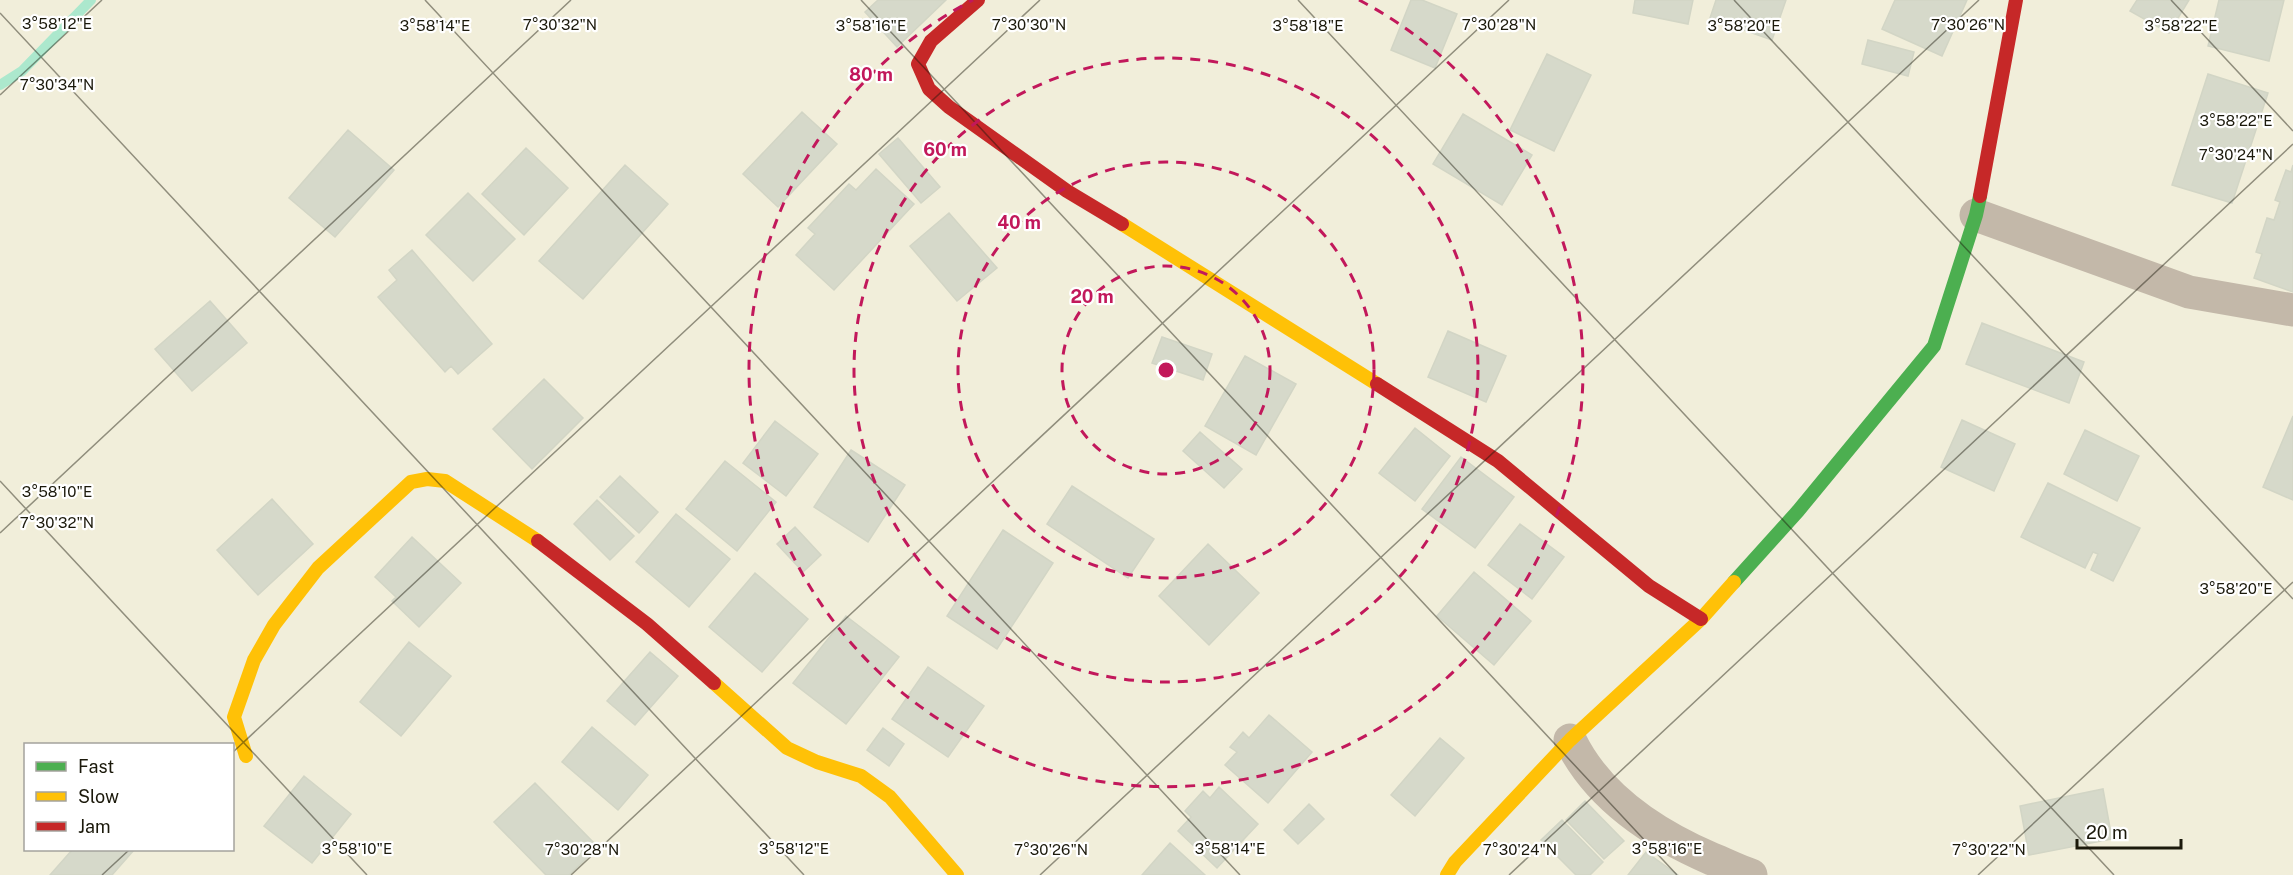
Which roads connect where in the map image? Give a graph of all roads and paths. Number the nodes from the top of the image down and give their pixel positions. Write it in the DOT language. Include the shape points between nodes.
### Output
graph roads {
  1 [pos="978,0"];
  2 [pos="2016,0"];
  3 [pos="1976,215"];
  4 [pos="2293,310"];
  5 [pos="1701,619"];
  6 [pos="1570,740"];
  7 [pos="246,756"];
  8 [pos="957,875"];
  9 [pos="1447,875"];
  10 [pos="1751,875"];
  1 -- 5 [label="street" via="931,41 918,64 929,89 1067,191 1498,461 1649,586"];
  2 -- 3 [label="street"];
  3 -- 4 [label="street" via="2189,292"];
  3 -- 5 [label="street" via="1934,346 1798,511"];
  5 -- 6 [label="street"];
  6 -- 9 [label="street"];
  6 -- 10 [label="street" via="1601,788 1668,840"];
  7 -- 8 [label="street" via="234,717 254,660 274,625 318,568 411,482 445,481 546,546 647,624 787,748 861,776 890,797"];
}
